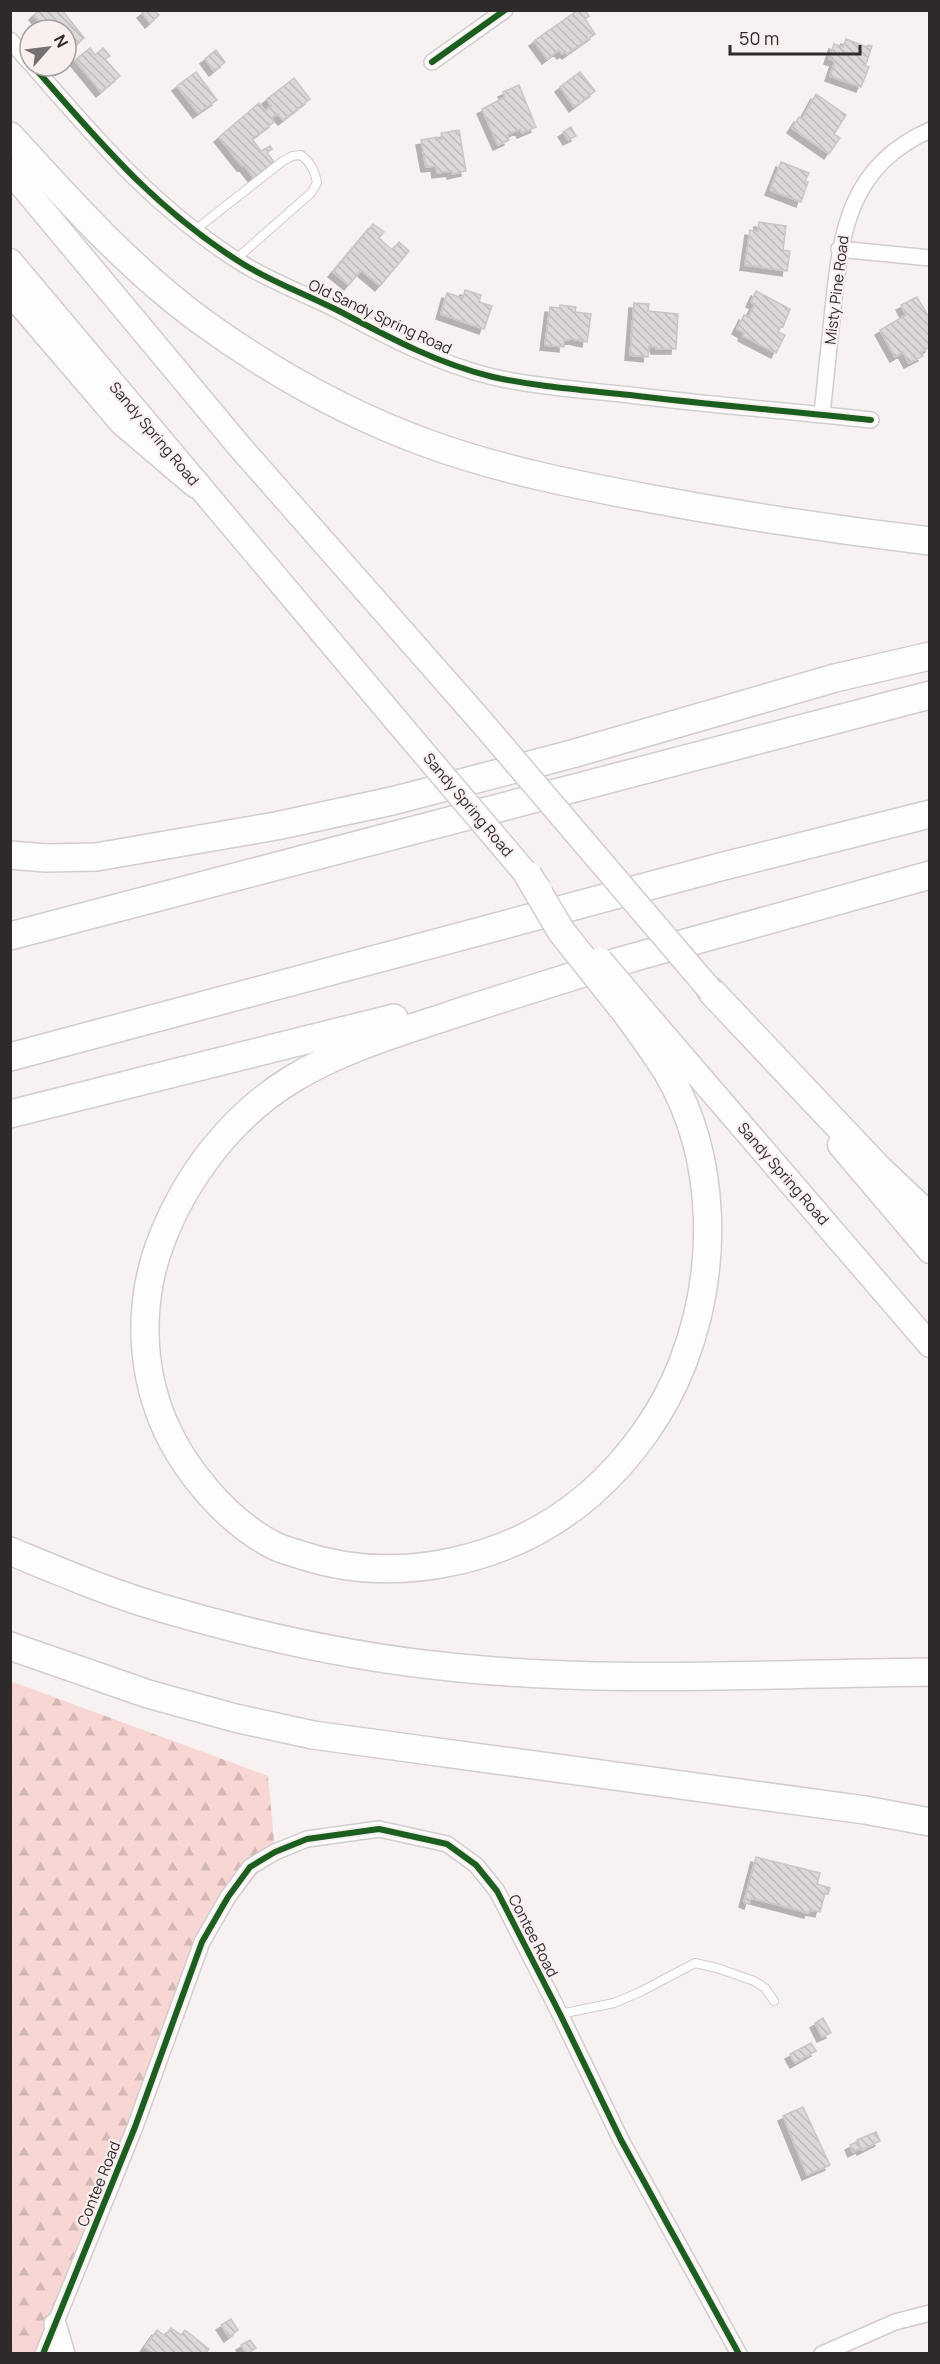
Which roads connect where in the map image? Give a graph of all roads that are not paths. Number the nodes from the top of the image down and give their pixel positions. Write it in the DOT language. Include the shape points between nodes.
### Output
graph roads {
  1 [pos="506,10"];
  2 [pos="432,62"];
  3 [pos="44,78"];
  4 [pos="930,130"];
  5 [pos="10,136"];
  6 [pos="10,171"];
  7 [pos="194,231"];
  8 [pos="839,249"];
  9 [pos="930,258"];
  10 [pos="236,259"];
  11 [pos="10,261"];
  12 [pos="10,290"];
  13 [pos="822,414"];
  14 [pos="871,420"];
  15 [pos="196,484"];
  16 [pos="930,542"];
  17 [pos="930,656"];
  18 [pos="930,695"];
  19 [pos="930,814"];
  20 [pos="10,855"];
  21 [pos="528,875"];
  22 [pos="930,875"];
  23 [pos="930,884"];
  24 [pos="106,910"];
  25 [pos="799,912"];
  26 [pos="10,926"];
  27 [pos="10,936"];
  28 [pos="635,957"];
  29 [pos="711,991"];
  30 [pos="635,1012"];
  31 [pos="10,1057"];
  32 [pos="10,1114"];
  33 [pos="930,1217"];
  34 [pos="930,1251"];
  35 [pos="930,1345"];
  36 [pos="10,1551"];
  37 [pos="10,1646"];
  38 [pos="930,1672"];
  39 [pos="930,1822"];
  40 [pos="774,2001"];
  41 [pos="560,2014"];
  42 [pos="930,2313"];
  43 [pos="55,2324"];
  44 [pos="43,2354"];
  45 [pos="64,2354"];
  46 [pos="739,2354"];
  47 [pos="822,2354"];
  1 -- 2 [label="street"];
  3 -- 7 [label="street, Old Sandy Spring Road" via="142,188"];
  4 -- 8 [label="street, Misty Pine Road" via="887,158 865,181 848,215"];
  5 -- 16 [label="highway" via="77,210 200,320 252,356 363,416 429,444 579,485 831,530"];
  6 -- 29 [label="main road, bridge" via="240,447"];
  7 -- 10 [label="street, Old Sandy Spring Road"];
  7 -- 10 [label="lane" via="283,161 301,155 316,174 317,183 311,193"];
  8 -- 9 [label="street"];
  8 -- 13 [label="street, Misty Pine Road"];
  10 -- 13 [label="street, Old Sandy Spring Road" via="402,344 462,369 533,385"];
  11 -- 15 [label="main road, Sandy Spring Road"];
  12 -- 15 [label="highway" via="123,422"];
  13 -- 14 [label="street, Old Sandy Spring Road"];
  15 -- 21 [label="main road, Sandy Spring Road, bridge"];
  17 -- 20 [label="highway" via="835,678 392,801 96,857"];
  18 -- 24 [label="highway"];
  19 -- 31 [label="highway"];
  21 -- 30 [label="highway, bridge" via="561,931"];
  22 -- 25 [label="highway"];
  23 -- 25 [label="highway"];
  24 -- 26 [label="highway"];
  24 -- 27 [label="highway"];
  25 -- 28 [label="highway"];
  28 -- 30 [label="highway" via="339,1055 291,1080 247,1113 192,1178 169,1219 154,1260 146,1303 145,1352 152,1395 171,1441 202,1487 237,1520 276,1546 318,1560 367,1569 416,1568 469,1558 508,1545 590,1495 623,1460 675,1382 695,1330 706,1269 708,1219 702,1163 686,1113"];
  28 -- 32 [label="highway"];
  29 -- 33 [label="highway" via="886,1176"];
  29 -- 34 [label="main road"];
  30 -- 35 [label="main road, Sandy Spring Road"];
  36 -- 38 [label="highway" via="163,1609 337,1651 440,1666 540,1674"];
  37 -- 39 [label="highway" via="148,1694 313,1735"];
  40 -- 41 [label="lane" via="754,1981 695,1964 614,2003"];
  41 -- 43 [label="street, Contee Road" via="497,1891 476,1864 447,1844 379,1829 337,1833 307,1839 250,1867 202,1942 135,2127"];
  41 -- 46 [label="street, Contee Road" via="621,2140"];
  42 -- 47 [label="street" via="895,2322"];
  43 -- 44 [label="street, Contee Road"];
  43 -- 45 [label="street"];
}
